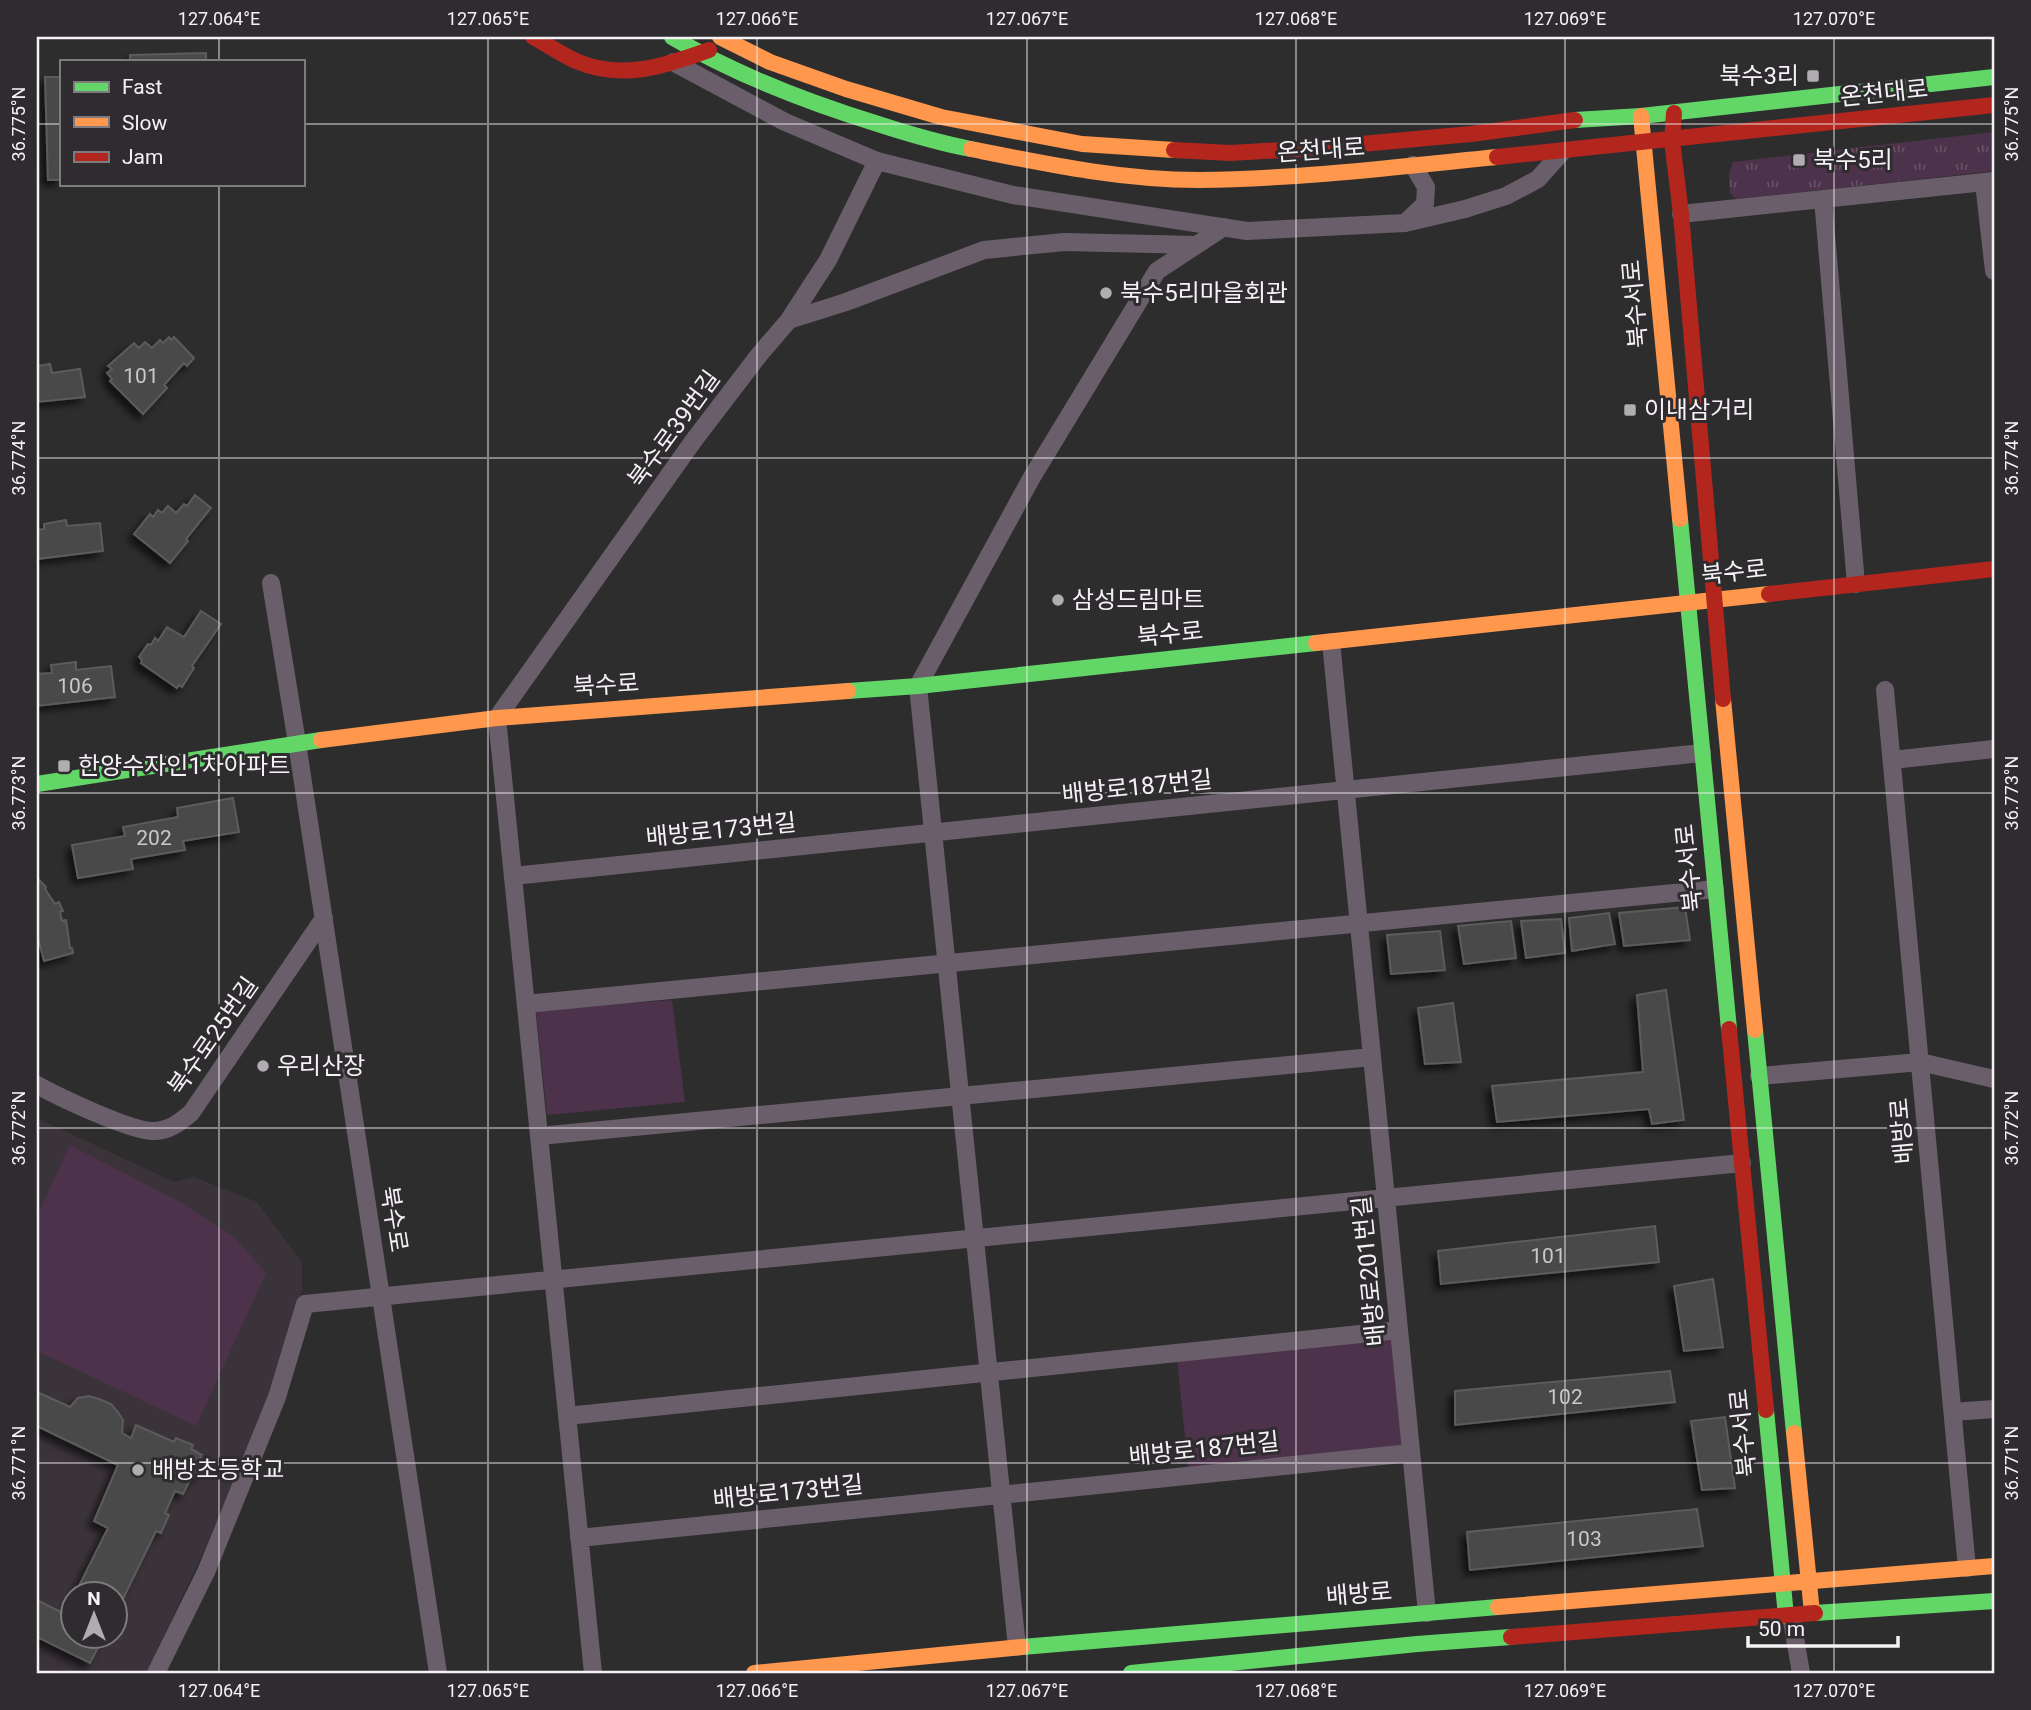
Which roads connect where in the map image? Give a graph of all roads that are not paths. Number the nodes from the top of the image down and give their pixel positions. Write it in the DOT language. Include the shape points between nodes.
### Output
graph roads {
  1 [pos="533,37"];
  2 [pos="672,37"];
  3 [pos="724,39"];
  4 [pos="699,53"];
  5 [pos="673,62"];
  6 [pos="1994,77"];
  7 [pos="1994,105"];
  8 [pos="1674,113"];
  9 [pos="1641,116"];
  10 [pos="1672,141"];
  11 [pos="1644,144"];
  12 [pos="1562,152"];
  13 [pos="877,161"];
  14 [pos="1413,165"];
  15 [pos="1989,182"];
  16 [pos="1823,199"];
  17 [pos="1681,214"];
  18 [pos="1405,223"];
  19 [pos="1224,227"];
  20 [pos="1197,245"];
  21 [pos="1994,271"];
  22 [pos="789,320"];
  23 [pos="1994,569"];
  24 [pos="271,583"];
  25 [pos="1856,584"];
  26 [pos="1713,599"];
  27 [pos="1688,602"];
  28 [pos="1331,642"];
  29 [pos="918,686"];
  30 [pos="1885,690"];
  31 [pos="497,719"];
  32 [pos="297,743"];
  33 [pos="1994,749"];
  34 [pos="1702,753"];
  35 [pos="1892,760"];
  36 [pos="37,784"];
  37 [pos="1346,790"];
  38 [pos="933,833"];
  39 [pos="513,876"];
  40 [pos="1715,889"];
  41 [pos="324,918"];
  42 [pos="1359,923"];
  43 [pos="947,963"];
  44 [pos="526,1004"];
  45 [pos="1372,1057"];
  46 [pos="1920,1062"];
  47 [pos="1759,1076"];
  48 [pos="1994,1079"];
  49 [pos="37,1085"];
  50 [pos="960,1096"];
  51 [pos="539,1136"];
  52 [pos="1742,1163"];
  53 [pos="1386,1198"];
  54 [pos="975,1239"];
  55 [pos="554,1280"];
  56 [pos="381,1297"];
  57 [pos="1399,1330"];
  58 [pos="988,1372"];
  59 [pos="1994,1409"];
  60 [pos="1953,1412"];
  61 [pos="567,1416"];
  62 [pos="1411,1452"];
  63 [pos="1001,1494"];
  64 [pos="579,1538"];
  65 [pos="1994,1566"];
  66 [pos="1967,1568"];
  67 [pos="1808,1582"];
  68 [pos="1783,1584"];
  69 [pos="1994,1601"];
  70 [pos="1427,1613"];
  71 [pos="1812,1613"];
  72 [pos="1788,1616"];
  73 [pos="1017,1647"];
  74 [pos="156,1673"];
  75 [pos="438,1673"];
  76 [pos="593,1673"];
  77 [pos="754,1673"];
  78 [pos="1131,1673"];
  79 [pos="1801,1673"];
  1 -- 5 [label="street" via="603,71 651,70"];
  2 -- 4 [label="street, 온천대로"];
  3 -- 4 [label="street"];
  3 -- 9 [label="street, 온천대로" via="770,62 941,117 1082,144 1230,153"];
  4 -- 5 [label="street"];
  4 -- 14 [label="street, 온천대로" via="898,132 1100,174 1197,180"];
  5 -- 13 [label="street" via="785,122"];
  6 -- 8 [label="street, 온천대로"];
  7 -- 10 [label="street, 온천대로"];
  8 -- 9 [label="street, 온천대로"];
  8 -- 10 [label="street, 북수서로"];
  9 -- 11 [label="street, 북수서로"];
  10 -- 11 [label="street, 온천대로"];
  10 -- 17 [label="street, 북수서로"];
  11 -- 12 [label="street, 온천대로"];
  11 -- 27 [label="street, 북수서로"];
  12 -- 14 [label="street, 온천대로"];
  12 -- 18 [label="street" via="1538,179 1506,196"];
  13 -- 19 [label="street" via="1013,195"];
  13 -- 22 [label="street, 북수로39번길" via="828,260"];
  14 -- 18 [label="street" via="1426,187 1425,204"];
  15 -- 16 [label="street"];
  15 -- 21 [label="street"];
  16 -- 17 [label="street"];
  16 -- 25 [label="street"];
  17 -- 26 [label="street, 북수서로"];
  18 -- 19 [label="street" via="1247,231"];
  19 -- 20 [label="street"];
  20 -- 22 [label="street" via="1064,242 985,250"];
  20 -- 29 [label="street" via="1157,271 1032,477"];
  22 -- 31 [label="street, 북수로39번길" via="694,440"];
  23 -- 25 [label="street, 북수로"];
  24 -- 32 [label="street"];
  25 -- 26 [label="street, 북수로"];
  26 -- 27 [label="street, 북수로"];
  26 -- 47 [label="street, 북수서로"];
  27 -- 28 [label="street, 북수로"];
  27 -- 34 [label="street, 북수서로"];
  28 -- 29 [label="street, 북수로"];
  28 -- 37 [label="street, 배방로201번길"];
  29 -- 31 [label="street, 북수로"];
  29 -- 38 [label="street"];
  30 -- 35 [label="street, 배방로"];
  31 -- 32 [label="street, 북수로"];
  31 -- 39 [label="street"];
  32 -- 36 [label="street"];
  32 -- 41 [label="street, 북수로"];
  33 -- 35 [label="street"];
  34 -- 37 [label="street"];
  34 -- 40 [label="street, 북수서로"];
  35 -- 46 [label="street, 배방로"];
  37 -- 38 [label="street, 배방로187번길"];
  37 -- 42 [label="street, 배방로201번길"];
  38 -- 39 [label="street, 배방로173번길"];
  38 -- 43 [label="street"];
  39 -- 44 [label="street"];
  40 -- 42 [label="street"];
  40 -- 52 [label="street, 북수서로"];
  41 -- 49 [label="street, 북수로25번길" via="191,1113 173,1128 152,1131 126,1125"];
  41 -- 56 [label="street, 북수로"];
  42 -- 43 [label="street"];
  42 -- 45 [label="street, 배방로201번길"];
  43 -- 44 [label="street"];
  43 -- 50 [label="street"];
  44 -- 51 [label="street"];
  45 -- 50 [label="street"];
  45 -- 53 [label="street, 배방로201번길"];
  46 -- 47 [label="street"];
  46 -- 48 [label="street"];
  46 -- 60 [label="street, 배방로"];
  47 -- 67 [label="street, 북수서로"];
  50 -- 51 [label="street"];
  50 -- 54 [label="street"];
  51 -- 55 [label="street"];
  52 -- 53 [label="street"];
  52 -- 68 [label="street, 북수서로"];
  53 -- 54 [label="street"];
  53 -- 57 [label="street, 배방로201번길"];
  54 -- 55 [label="street"];
  54 -- 58 [label="street"];
  55 -- 56 [label="street"];
  55 -- 61 [label="street"];
  56 -- 74 [label="street" via="305,1304 277,1397 206,1572"];
  56 -- 75 [label="street, 북수로"];
  57 -- 58 [label="street"];
  57 -- 62 [label="street, 배방로201번길"];
  58 -- 61 [label="street"];
  58 -- 63 [label="street"];
  59 -- 60 [label="street"];
  60 -- 66 [label="street, 배방로"];
  61 -- 64 [label="street"];
  62 -- 63 [label="street, 배방로187번길"];
  62 -- 70 [label="street, 배방로201번길"];
  63 -- 64 [label="street, 배방로173번길"];
  63 -- 73 [label="street"];
  64 -- 76 [label="street"];
  65 -- 66 [label="street, 배방로"];
  66 -- 67 [label="street, 배방로"];
  67 -- 68 [label="street, 배방로"];
  67 -- 71 [label="street, 북수서로"];
  68 -- 70 [label="street, 배방로"];
  68 -- 72 [label="street, 북수서로"];
  69 -- 71 [label="street"];
  70 -- 73 [label="street, 배방로"];
  71 -- 72 [label="street"];
  72 -- 78 [label="street" via="1417,1644"];
  72 -- 79 [label="street"];
  73 -- 77 [label="street, 배방로"];
}
